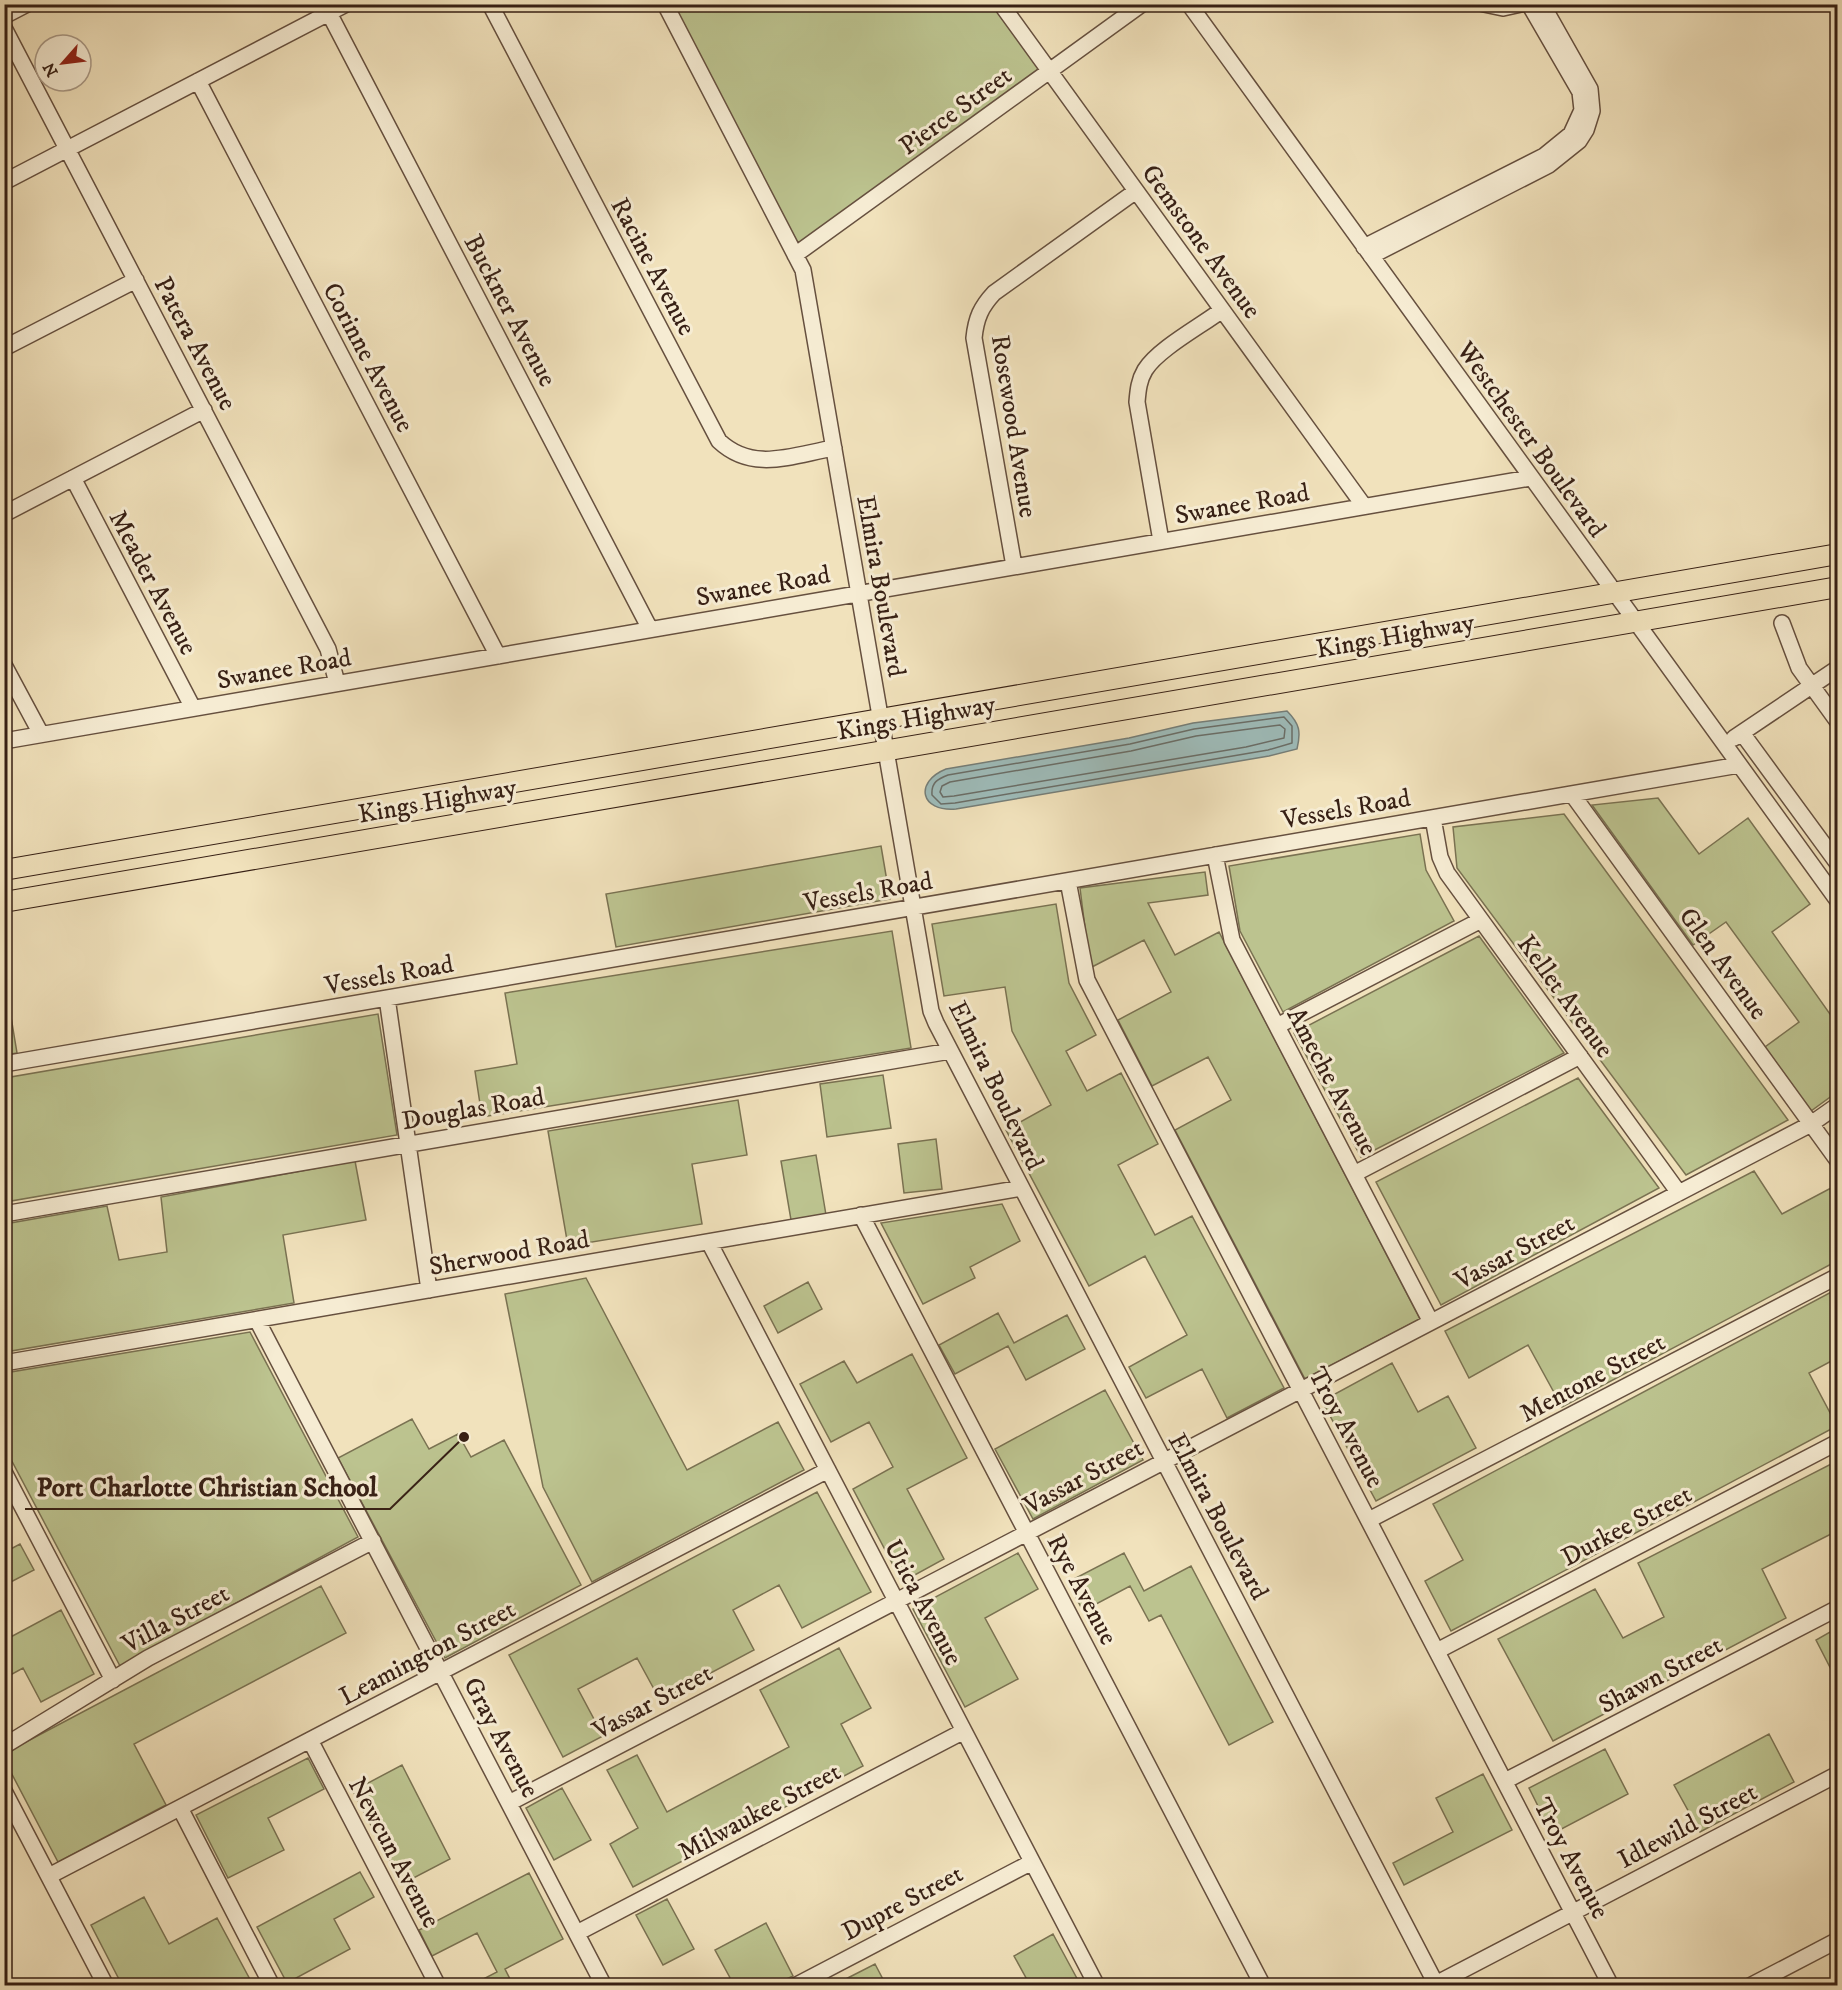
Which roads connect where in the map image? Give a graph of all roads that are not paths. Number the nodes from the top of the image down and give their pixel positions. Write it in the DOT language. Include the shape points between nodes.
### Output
graph roads {
  1 [pos="27,4"];
  2 [pos="345,4"];
  3 [pos="490,4"];
  4 [pos="665,4"];
  5 [pos="1001,4"];
  6 [pos="1142,4"];
  7 [pos="1189,4"];
  8 [pos="1484,4"];
  9 [pos="1521,4"];
  10 [pos="1529,4"];
  11 [pos="1542,4"];
  12 [pos="329,13"];
  13 [pos="4,16"];
  14 [pos="4,28"];
  15 [pos="1554,31"];
  16 [pos="1050,72"];
  17 [pos="198,81"];
  18 [pos="1584,121"];
  19 [pos="68,149"];
  20 [pos="4,182"];
  21 [pos="1136,191"];
  22 [pos="1367,252"];
  23 [pos="795,255"];
  24 [pos="136,280"];
  25 [pos="1222,310"];
  26 [pos="4,348"];
  27 [pos="204,410"];
  28 [pos="834,448"];
  29 [pos="1530,477"];
  30 [pos="73,478"];
  31 [pos="1364,506"];
  32 [pos="4,514"];
  33 [pos="1161,541"];
  34 [pos="1838,554"];
  35 [pos="1014,566"];
  36 [pos="1838,587"];
  37 [pos="1613,592"];
  38 [pos="859,593"];
  39 [pos="1634,621"];
  40 [pos="1782,623"];
  41 [pos="650,629"];
  42 [pos="498,656"];
  43 [pos="4,665"];
  44 [pos="1838,668"];
  45 [pos="337,683"];
  46 [pos="1811,686"];
  47 [pos="193,708"];
  48 [pos="880,719"];
  49 [pos="1838,722"];
  50 [pos="1742,733"];
  51 [pos="41,734"];
  52 [pos="4,741"];
  53 [pos="1724,744"];
  54 [pos="886,750"];
  55 [pos="1739,765"];
  56 [pos="1572,794"];
  57 [pos="1433,818"];
  58 [pos="1215,855"];
  59 [pos="1838,864"];
  60 [pos="4,870"];
  61 [pos="1068,881"];
  62 [pos="1838,901"];
  63 [pos="4,902"];
  64 [pos="913,908"];
  65 [pos="1481,920"];
  66 [pos="387,998"];
  67 [pos="1277,1026"];
  68 [pos="950,1051"];
  69 [pos="1580,1056"];
  70 [pos="4,1064"];
  71 [pos="1838,1105"];
  72 [pos="1811,1124"];
  73 [pos="408,1144"];
  74 [pos="1838,1161"];
  75 [pos="1354,1174"];
  76 [pos="1021,1188"];
  77 [pos="1679,1193"];
  78 [pos="4,1214"];
  79 [pos="861,1215"];
  80 [pos="709,1242"];
  81 [pos="1838,1276"];
  82 [pos="429,1290"];
  83 [pos="257,1320"];
  84 [pos="1431,1322"];
  85 [pos="4,1363"];
  86 [pos="1301,1390"];
  87 [pos="1838,1442"];
  88 [pos="1164,1461"];
  89 [pos="828,1470"];
  90 [pos="4,1472"];
  91 [pos="1369,1520"];
  92 [pos="1027,1533"];
  93 [pos="373,1541"];
  94 [pos="896,1601"];
  95 [pos="1838,1608"];
  96 [pos="1437,1651"];
  97 [pos="441,1672"];
  98 [pos="113,1680"];
  99 [pos="964,1731"];
  100 [pos="310,1740"];
  101 [pos="4,1746"];
  102 [pos="1838,1774"];
  103 [pos="1505,1781"];
  104 [pos="4,1791"];
  105 [pos="509,1803"];
  106 [pos="180,1808"];
  107 [pos="1032,1862"];
  108 [pos="49,1876"];
  109 [pos="1573,1912"];
  110 [pos="577,1933"];
  111 [pos="1838,1940"];
  112 [pos="1435,1985"];
  113 [pos="106,1986"];
  114 [pos="272,1986"];
  115 [pos="438,1986"];
  116 [pos="604,1986"];
  117 [pos="795,1986"];
  118 [pos="1097,1986"];
  119 [pos="1263,1986"];
  120 [pos="1611,1986"];
  121 [pos="1750,1986"];
  1 -- 13 [label="street"];
  2 -- 12 [label="street"];
  3 -- 28 [label="street, Racine Avenue" via="719,441 731,453 747,459 764,460"];
  4 -- 23 [label="street, Elmira Boulevard"];
  5 -- 16 [label="street, Gemstone Avenue"];
  6 -- 16 [label="street, Pierce Street"];
  7 -- 22 [label="street, Westchester Boulevard"];
  8 -- 9 [label="street" via="1503,8"];
  10 -- 15 [label="street"];
  11 -- 15 [label="street"];
  12 -- 17 [label="street"];
  12 -- 41 [label="street, Buckner Avenue"];
  14 -- 19 [label="street, Patera Avenue"];
  15 -- 18 [label="street" via="1580,92"];
  15 -- 18 [label="street" via="1580,49 1581,70 1591,99"];
  16 -- 21 [label="street, Gemstone Avenue"];
  16 -- 23 [label="street, Pierce Street"];
  17 -- 19 [label="street"];
  17 -- 42 [label="street, Corinne Avenue"];
  18 -- 22 [label="street" via="1550,158"];
  19 -- 20 [label="street"];
  19 -- 24 [label="street, Patera Avenue"];
  21 -- 25 [label="street, Gemstone Avenue"];
  21 -- 35 [label="street, Rosewood Avenue" via="994,293 982,305 976,321 974,338"];
  22 -- 29 [label="street, Westchester Boulevard"];
  23 -- 28 [label="street, Elmira Boulevard" via="803,270"];
  24 -- 26 [label="street"];
  24 -- 27 [label="street, Patera Avenue"];
  25 -- 31 [label="street, Gemstone Avenue"];
  25 -- 33 [label="street" via="1157,357 1145,369 1138,385 1137,402"];
  27 -- 30 [label="street"];
  27 -- 45 [label="street, Patera Avenue" via="328,649"];
  28 -- 38 [label="street, Elmira Boulevard"];
  29 -- 31 [label="street, Swanee Road"];
  29 -- 37 [label="street, Westchester Boulevard"];
  30 -- 32 [label="street"];
  30 -- 47 [label="street, Meader Avenue"];
  31 -- 33 [label="street, Swanee Road"];
  33 -- 35 [label="street, Swanee Road"];
  34 -- 37 [label="main road, Kings Highway"];
  35 -- 38 [label="street, Swanee Road"];
  36 -- 39 [label="main road, Kings Highway"];
  37 -- 39 [label="street, Westchester Boulevard"];
  37 -- 48 [label="main road, Kings Highway"];
  38 -- 41 [label="street, Swanee Road"];
  38 -- 48 [label="street, Elmira Boulevard"];
  39 -- 53 [label="street, Westchester Boulevard"];
  39 -- 54 [label="main road, Kings Highway"];
  40 -- 46 [label="street" via="1799,668"];
  41 -- 42 [label="street, Swanee Road"];
  42 -- 45 [label="street, Swanee Road"];
  43 -- 51 [label="street"];
  44 -- 46 [label="street"];
  45 -- 47 [label="street, Swanee Road"];
  46 -- 49 [label="street"];
  46 -- 50 [label="street"];
  47 -- 51 [label="street, Swanee Road"];
  48 -- 54 [label="street, Elmira Boulevard"];
  48 -- 60 [label="main road, Kings Highway"];
  50 -- 53 [label="street"];
  50 -- 59 [label="street"];
  51 -- 52 [label="street, Swanee Road"];
  53 -- 55 [label="street, Westchester Boulevard"];
  54 -- 63 [label="main road, Kings Highway"];
  54 -- 64 [label="street, Elmira Boulevard"];
  55 -- 56 [label="street, Vessels Road"];
  55 -- 62 [label="street, Westchester Boulevard"];
  56 -- 57 [label="street, Vessels Road"];
  56 -- 72 [label="street, Glen Avenue"];
  57 -- 58 [label="street, Vessels Road"];
  57 -- 65 [label="street, Kellet Avenue" via="1447,873"];
  58 -- 61 [label="street, Vessels Road"];
  58 -- 67 [label="street, Ameche Avenue" via="1232,940"];
  61 -- 64 [label="street, Vessels Road"];
  61 -- 86 [label="street, Troy Avenue" via="1088,981"];
  64 -- 66 [label="street, Vessels Road"];
  64 -- 68 [label="street, Elmira Boulevard" via="931,1011"];
  65 -- 67 [label="street"];
  65 -- 69 [label="street, Kellet Avenue"];
  66 -- 70 [label="street, Vessels Road"];
  66 -- 73 [label="street"];
  67 -- 75 [label="street, Ameche Avenue"];
  68 -- 73 [label="street, Douglas Road"];
  68 -- 76 [label="street, Elmira Boulevard"];
  69 -- 75 [label="street"];
  69 -- 77 [label="street, Kellet Avenue"];
  71 -- 72 [label="street, Vassar Street"];
  72 -- 74 [label="street, Glen Avenue"];
  72 -- 77 [label="street, Vassar Street"];
  73 -- 78 [label="street, Douglas Road"];
  73 -- 82 [label="street"];
  75 -- 84 [label="street, Ameche Avenue"];
  76 -- 79 [label="street, Sherwood Road"];
  76 -- 88 [label="street, Elmira Boulevard"];
  77 -- 84 [label="street, Vassar Street"];
  79 -- 80 [label="street, Sherwood Road"];
  79 -- 92 [label="street, Rye Avenue"];
  80 -- 82 [label="street, Sherwood Road"];
  80 -- 89 [label="street, Utica Avenue"];
  81 -- 91 [label="street, Mentone Street"];
  82 -- 83 [label="street, Sherwood Road"];
  83 -- 85 [label="street, Sherwood Road"];
  83 -- 93 [label="street, Gray Avenue"];
  84 -- 86 [label="street, Vassar Street"];
  86 -- 88 [label="street, Vassar Street"];
  86 -- 91 [label="street, Troy Avenue"];
  87 -- 96 [label="street, Durkee Street"];
  88 -- 92 [label="street, Vassar Street"];
  88 -- 112 [label="street, Elmira Boulevard"];
  89 -- 94 [label="street, Utica Avenue"];
  89 -- 97 [label="street, Leamington Street"];
  90 -- 98 [label="street"];
  91 -- 96 [label="street, Troy Avenue"];
  92 -- 94 [label="street, Vassar Street"];
  92 -- 119 [label="street, Rye Avenue"];
  93 -- 97 [label="street, Gray Avenue"];
  93 -- 98 [label="street, Villa Street"];
  94 -- 99 [label="street, Utica Avenue"];
  94 -- 105 [label="street, Vassar Street"];
  95 -- 103 [label="street, Shawn Street"];
  96 -- 103 [label="street, Troy Avenue"];
  97 -- 100 [label="street, Leamington Street"];
  97 -- 105 [label="street, Gray Avenue"];
  98 -- 101 [label="street, Villa Street"];
  99 -- 107 [label="street, Utica Avenue"];
  99 -- 110 [label="street, Milwaukee Street"];
  100 -- 106 [label="street, Leamington Street"];
  100 -- 115 [label="street, Newcun Avenue"];
  102 -- 109 [label="street, Idlewild Street"];
  103 -- 109 [label="street, Troy Avenue"];
  104 -- 108 [label="street"];
  105 -- 110 [label="street, Gray Avenue"];
  106 -- 108 [label="street, Leamington Street"];
  106 -- 114 [label="street"];
  107 -- 117 [label="street, Dupre Street"];
  107 -- 118 [label="street, Utica Avenue"];
  108 -- 113 [label="street"];
  109 -- 112 [label="street, Idlewild Street"];
  109 -- 120 [label="street, Troy Avenue"];
  110 -- 116 [label="street, Gray Avenue"];
  111 -- 121 [label="street"];
}
